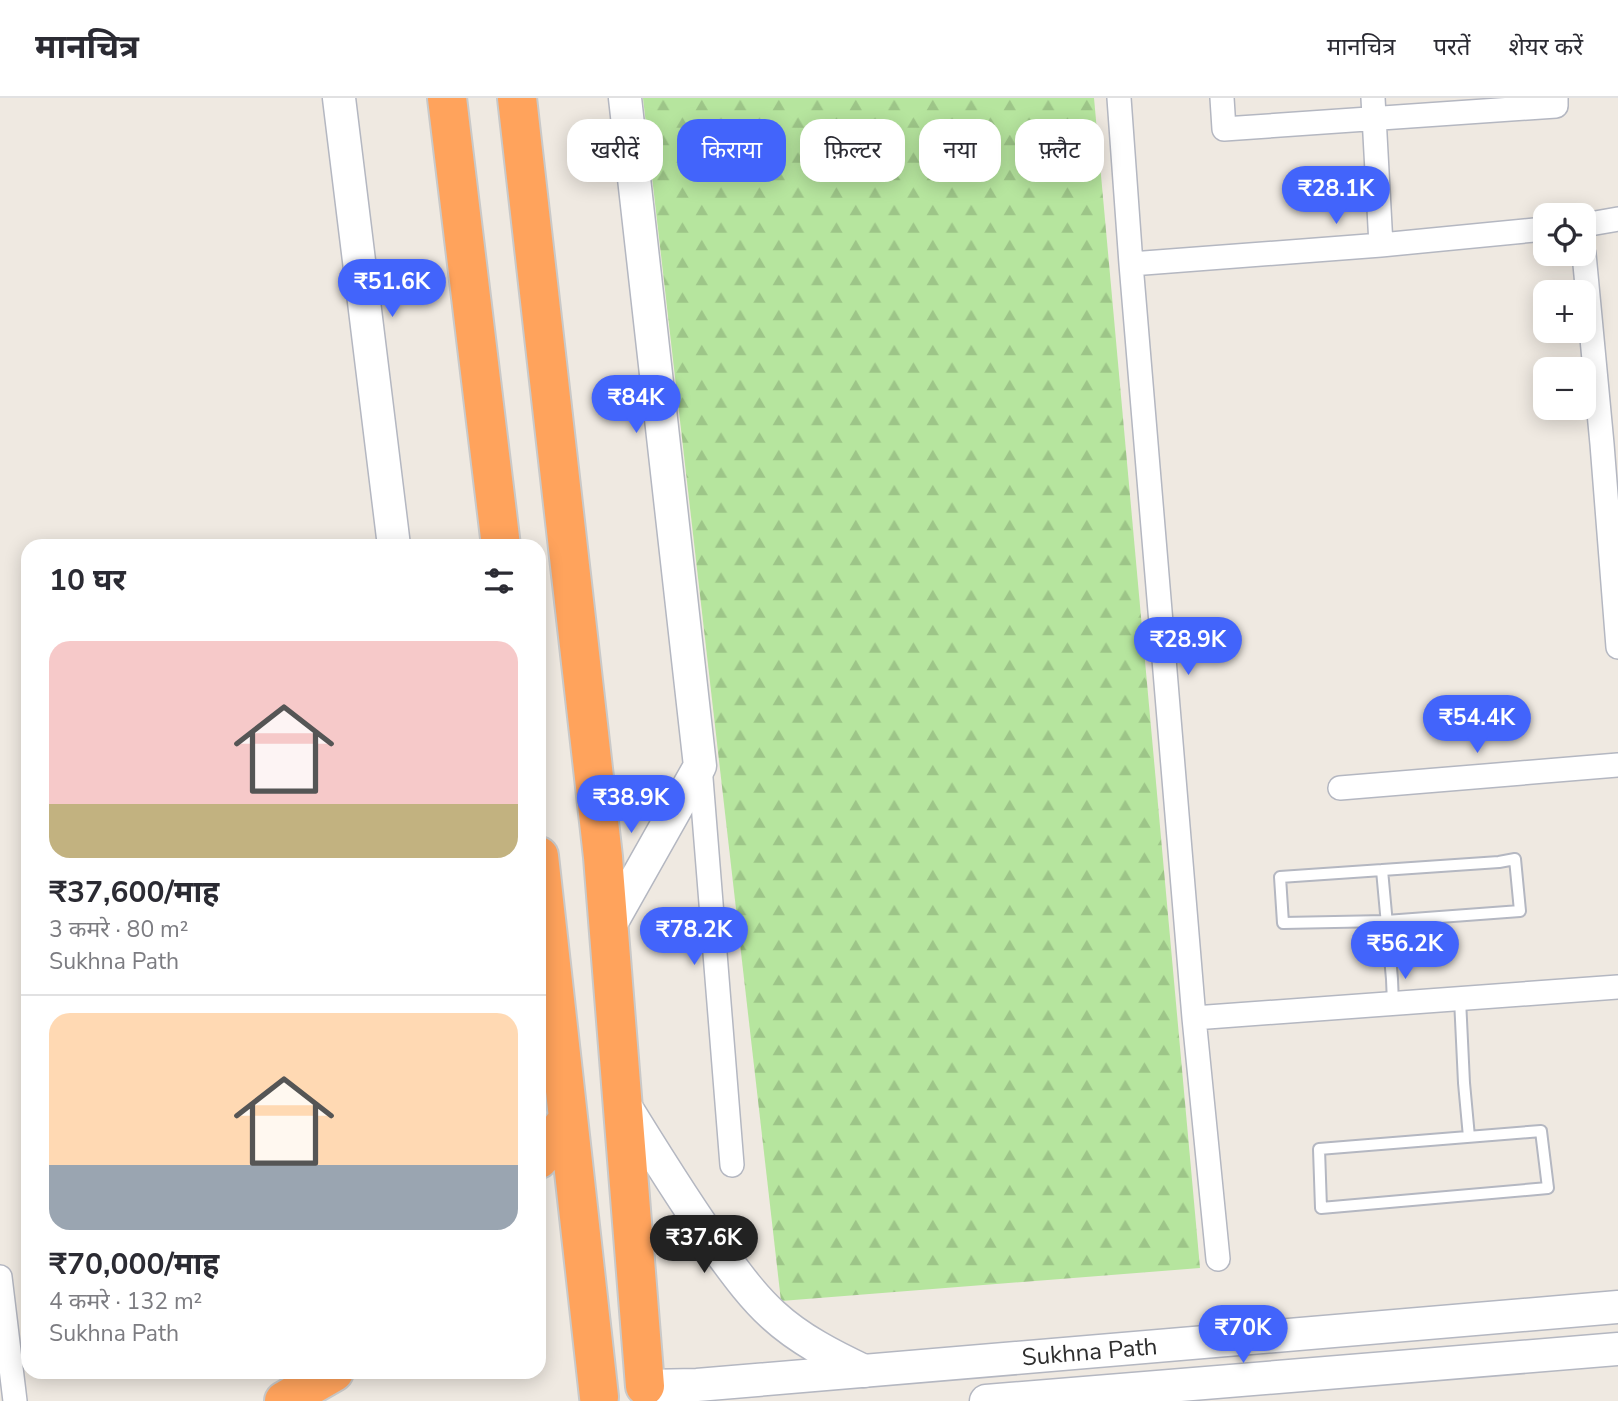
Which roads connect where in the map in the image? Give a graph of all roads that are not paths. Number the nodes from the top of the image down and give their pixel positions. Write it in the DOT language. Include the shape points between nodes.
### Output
graph roads {
  1 [pos="339,98"];
  2 [pos="447,98"];
  3 [pos="517,98"];
  4 [pos="625,98"];
  5 [pos="1119,98"];
  6 [pos="1222,98"];
  7 [pos="1556,98"];
  8 [pos="1374,108"];
  9 [pos="1618,219"];
  10 [pos="1596,223"];
  11 [pos="1533,230"];
  12 [pos="1381,245"];
  13 [pos="1130,264"];
  14 [pos="1586,266"];
  15 [pos="1610,443"];
  16 [pos="393,539"];
  17 [pos="500,539"];
  18 [pos="1618,647"];
  19 [pos="1618,765"];
  20 [pos="700,766"];
  21 [pos="1340,788"];
  22 [pos="1382,870"];
  23 [pos="1386,921"];
  24 [pos="608,929"];
  25 [pos="546,969"];
  26 [pos="1618,988"];
  27 [pos="1460,999"];
  28 [pos="1393,1004"];
  29 [pos="1194,1018"];
  30 [pos="622,1100"];
  31 [pos="568,1119"];
  32 [pos="1469,1137"];
  33 [pos="546,1149"];
  34 [pos="732,1165"];
  35 [pos="1218,1259"];
  36 [pos="0,1278"];
  37 [pos="1618,1307"];
  38 [pos="1618,1349"];
  39 [pos="863,1371"];
  40 [pos="322,1379"];
  41 [pos="652,1393"];
  42 [pos="598,1399"];
  43 [pos="15,1401"];
  44 [pos="284,1401"];
  45 [pos="986,1401"];
  1 -- 16 [label="main road"];
  2 -- 17 [label="highway"];
  3 -- 24 [label="highway"];
  4 -- 20 [label="main road"];
  5 -- 13 [label="street"];
  6 -- 8 [label="street" via="1224,129"];
  7 -- 8 [label="street" via="1556,106"];
  8 -- 12 [label="street"];
  9 -- 10 [label="street"];
  11 -- 12 [label="street"];
  12 -- 13 [label="street"];
  13 -- 29 [label="street"];
  14 -- 15 [label="street"];
  15 -- 18 [label="street"];
  19 -- 21 [label="street"];
  20 -- 24 [label="main road"];
  20 -- 34 [label="street"];
  22 -- 23 [label="lane"];
  22 -- 23 [label="lane" via="1280,877 1283,923"];
  22 -- 23 [label="lane" via="1515,859 1520,911"];
  23 -- 28 [label="lane"];
  24 -- 30 [label="highway"];
  25 -- 31 [label="highway"];
  26 -- 27 [label="street"];
  27 -- 28 [label="street"];
  27 -- 32 [label="lane"];
  28 -- 29 [label="street"];
  29 -- 35 [label="street"];
  30 -- 39 [label="main road" via="743,1283 773,1315 804,1338"];
  30 -- 41 [label="highway"];
  31 -- 33 [label="highway"];
  31 -- 42 [label="highway"];
  32 -- 32 [label="lane" via="1319,1149 1321,1208 1548,1188 1541,1131"];
  36 -- 43 [label="street"];
  37 -- 39 [label="main road, Sukhna Path"];
  38 -- 45 [label="main road, Sukhna Path"];
  39 -- 41 [label="main road, Sukhna Path"];
  40 -- 44 [label="highway"];
  41 -- 42 [label="highway" via="628,1382 612,1386"];
}
